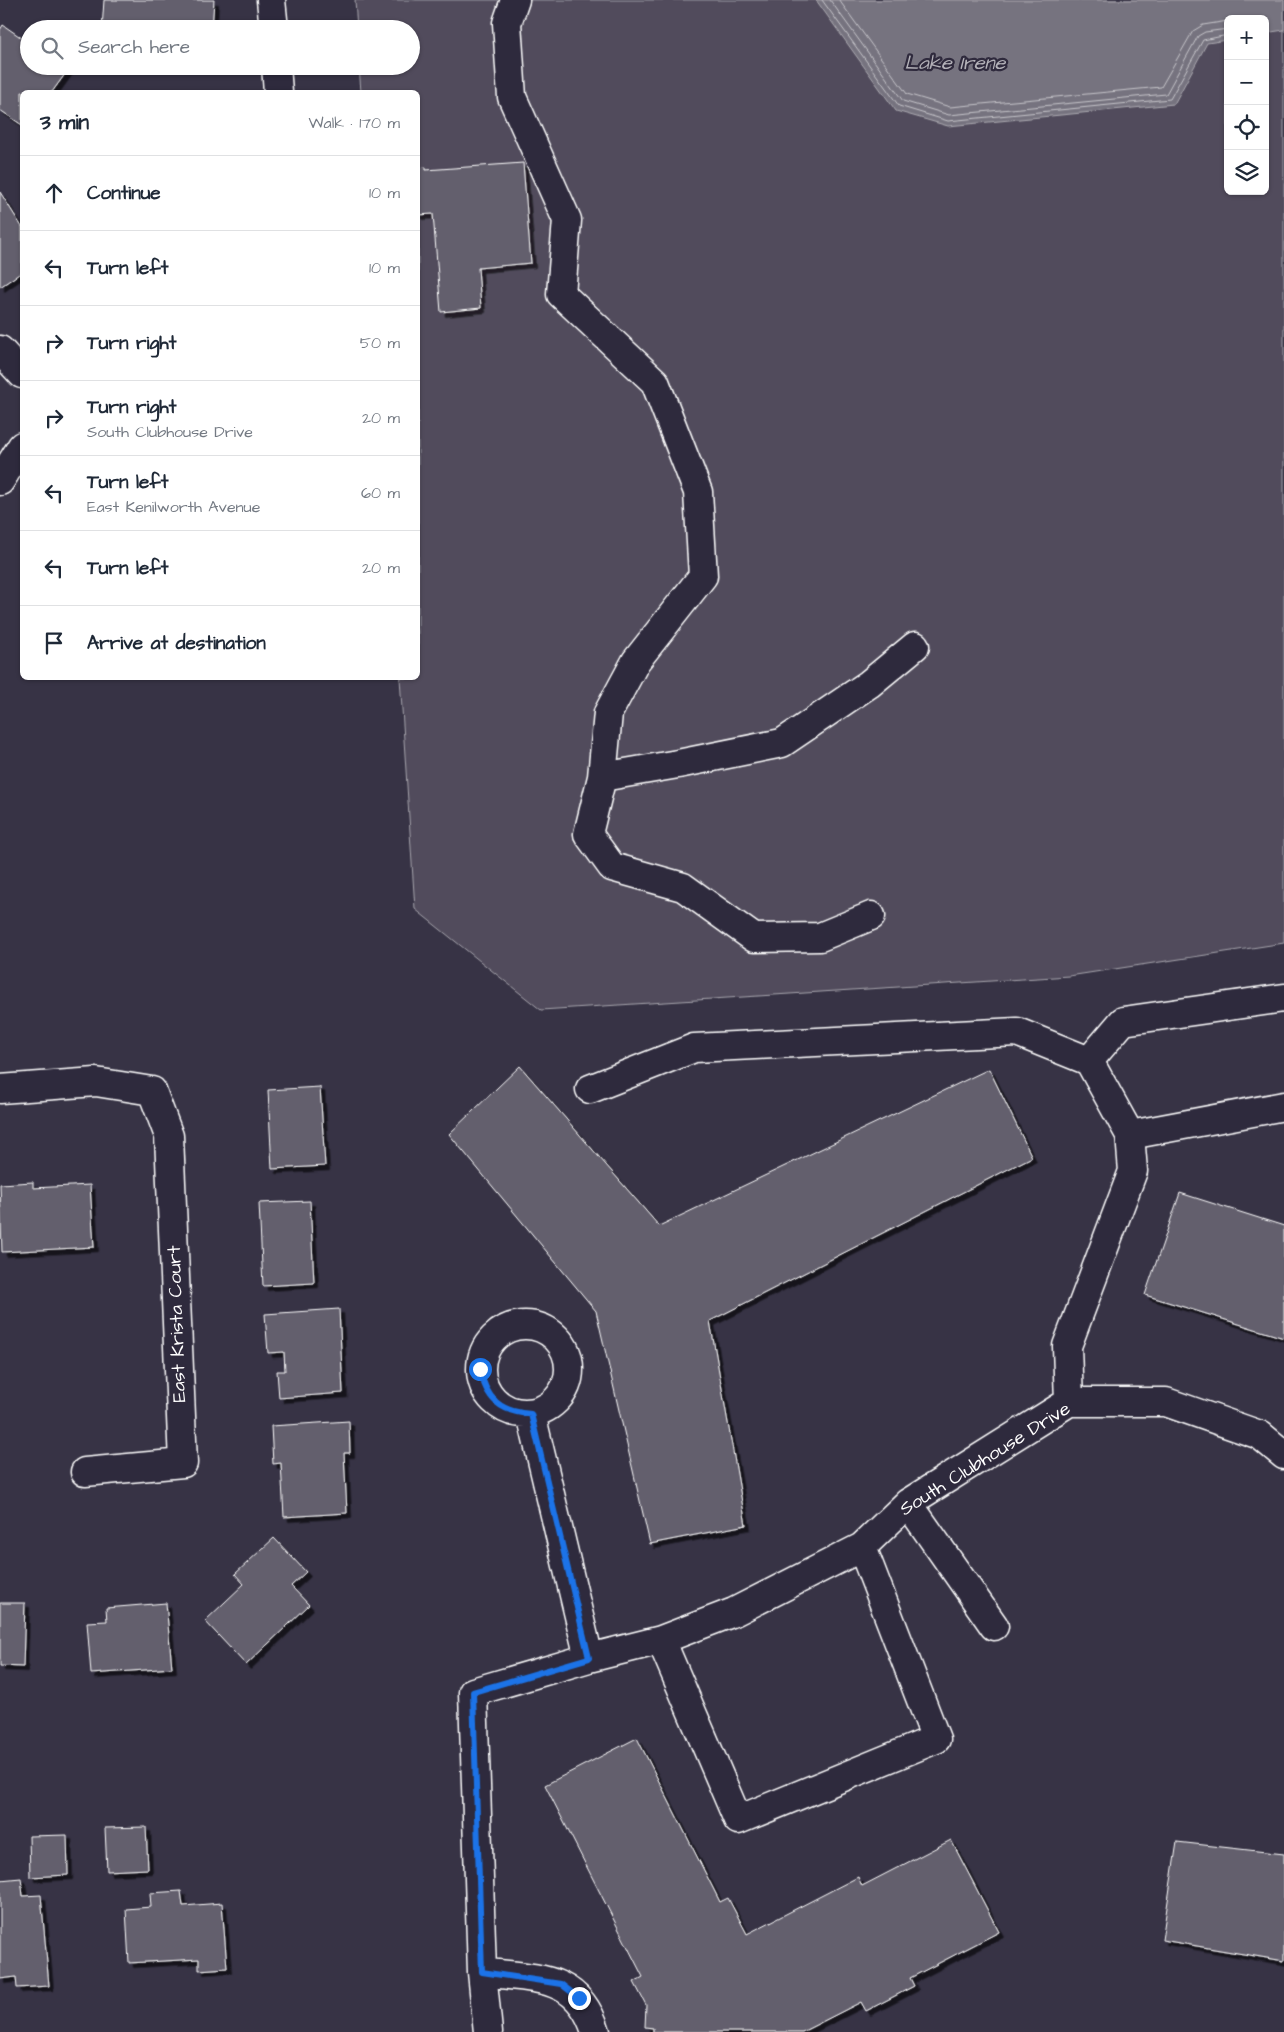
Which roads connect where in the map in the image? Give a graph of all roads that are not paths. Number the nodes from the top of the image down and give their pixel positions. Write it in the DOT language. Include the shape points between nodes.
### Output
graph roads {
  1 [pos="272,0"];
  2 [pos="514,0"];
  3 [pos="273,20"];
  4 [pos="277,75"];
  5 [pos="278,90"];
  6 [pos="0,350"];
  7 [pos="20,372"];
  8 [pos="20,449"];
  9 [pos="0,481"];
  10 [pos="915,646"];
  11 [pos="602,777"];
  12 [pos="871,916"];
  13 [pos="1284,998"];
  14 [pos="1089,1061"];
  15 [pos="0,1089"];
  16 [pos="590,1089"];
  17 [pos="1284,1106"];
  18 [pos="1130,1135"];
  19 [pos="1069,1402"];
  20 [pos="531,1414"];
  21 [pos="1284,1454"];
  22 [pos="85,1472"];
  23 [pos="908,1503"];
  24 [pos="862,1546"];
  25 [pos="994,1626"];
  26 [pos="661,1640"];
  27 [pos="589,1658"];
  28 [pos="482,1972"];
  29 [pos="488,2032"];
  30 [pos="596,2032"];
  1 -- 3 [label="street"];
  2 -- 11 [label="street" via="507,23 512,97 567,220 561,294 655,382 698,492 703,576 636,662 608,713"];
  4 -- 5 [label="street"];
  6 -- 7 [label="street"];
  8 -- 9 [label="street"];
  10 -- 11 [label="street" via="869,684 782,743"];
  11 -- 12 [label="street" via="588,834 612,867 683,887 754,938 820,937"];
  13 -- 14 [label="street" via="1123,1021"];
  14 -- 16 [label="street" via="1017,1032 694,1048"];
  14 -- 18 [label="street"];
  15 -- 22 [label="street, East Krista Court" via="96,1082 152,1091 168,1136 182,1462"];
  17 -- 18 [label="street"];
  18 -- 19 [label="street" via="1133,1171 1067,1346"];
  19 -- 21 [label="street, South Clubhouse Drive" via="1166,1402 1260,1435"];
  19 -- 23 [label="street, South Clubhouse Drive"];
  20 -- 27 [label="street"];
  23 -- 24 [label="street, South Clubhouse Drive"];
  23 -- 25 [label="street"];
  24 -- 26 [label="street, South Clubhouse Drive" via="734,1612"];
  24 -- 26 [label="street" via="936,1738 738,1820"];
  26 -- 27 [label="street, South Clubhouse Drive"];
  27 -- 28 [label="street, South Clubhouse Drive" via="473,1692"];
  28 -- 29 [label="street"];
  28 -- 30 [label="street" via="561,1984 579,1998"];
}
